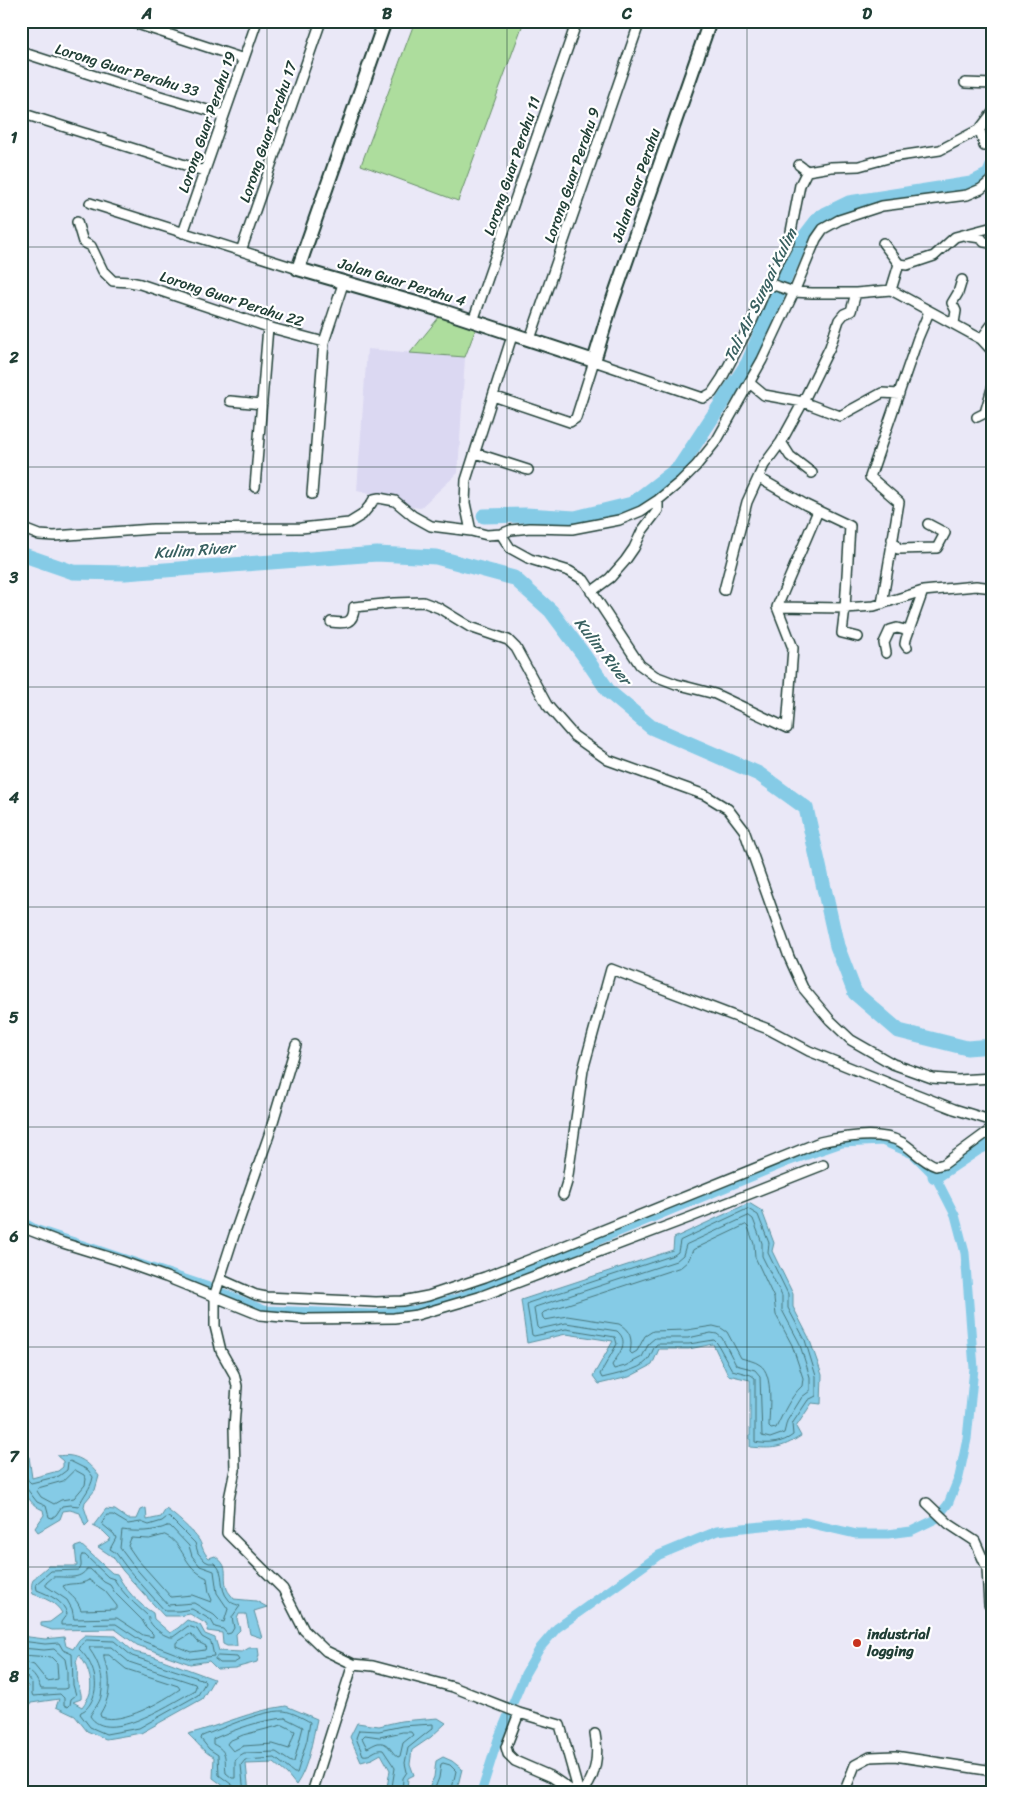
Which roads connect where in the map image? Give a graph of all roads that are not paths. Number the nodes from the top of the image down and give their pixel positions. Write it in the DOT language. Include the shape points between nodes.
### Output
graph roads {
  1 [pos="128,21"];
  2 [pos="257,21"];
  3 [pos="321,21"];
  4 [pos="386,21"];
  5 [pos="578,21"];
  6 [pos="640,21"];
  7 [pos="710,21"];
  8 [pos="21,52"];
  9 [pos="244,59"];
  10 [pos="965,84"];
  11 [pos="993,84"];
  12 [pos="993,112"];
  13 [pos="21,113"];
  14 [pos="224,115"];
  15 [pos="980,129"];
  16 [pos="984,146"];
  17 [pos="799,165"];
  18 [pos="204,171"];
  19 [pos="807,171"];
  20 [pos="993,179"];
  21 [pos="90,203"];
  22 [pos="77,222"];
  23 [pos="993,227"];
  24 [pos="183,232"];
  25 [pos="955,237"];
  26 [pos="882,243"];
  27 [pos="993,244"];
  28 [pos="240,251"];
  29 [pos="899,264"];
  30 [pos="298,269"];
  31 [pos="962,280"];
  32 [pos="344,281"];
  33 [pos="771,284"];
  34 [pos="891,290"];
  35 [pos="793,292"];
  36 [pos="856,293"];
  37 [pos="929,312"];
  38 [pos="473,321"];
  39 [pos="954,323"];
  40 [pos="993,323"];
  41 [pos="268,327"];
  42 [pos="512,333"];
  43 [pos="530,339"];
  44 [pos="981,339"];
  45 [pos="324,342"];
  46 [pos="993,352"];
  47 [pos="594,361"];
  48 [pos="750,381"];
  49 [pos="993,385"];
  50 [pos="899,394"];
  51 [pos="494,396"];
  52 [pos="230,401"];
  53 [pos="803,402"];
  54 [pos="262,404"];
  55 [pos="977,417"];
  56 [pos="781,442"];
  57 [pos="474,453"];
  58 [pos="528,470"];
  59 [pos="812,473"];
  60 [pos="759,478"];
  61 [pos="255,486"];
  62 [pos="312,494"];
  63 [pos="658,500"];
  64 [pos="818,511"];
  65 [pos="928,524"];
  66 [pos="21,528"];
  67 [pos="471,530"];
  68 [pos="501,534"];
  69 [pos="892,539"];
  70 [pos="993,588"];
  71 [pos="724,590"];
  72 [pos="923,591"];
  73 [pos="591,592"];
  74 [pos="882,604"];
  75 [pos="777,606"];
  76 [pos="846,608"];
  77 [pos="331,622"];
  78 [pos="908,631"];
  79 [pos="858,637"];
  80 [pos="907,647"];
  81 [pos="886,653"];
  82 [pos="296,1045"];
  83 [pos="993,1078"];
  84 [pos="993,1121"];
  85 [pos="993,1128"];
  86 [pos="823,1165"];
  87 [pos="563,1195"];
  88 [pos="21,1227"];
  89 [pos="219,1281"];
  90 [pos="216,1296"];
  91 [pos="926,1503"];
  92 [pos="993,1608"];
  93 [pos="353,1664"];
  94 [pos="518,1713"];
  95 [pos="595,1734"];
  96 [pos="993,1771"];
  97 [pos="312,1793"];
  98 [pos="579,1793"];
  99 [pos="844,1793"];
  1 -- 9 [label="street"];
  2 -- 9 [label="street, Lorong Guar Perahu 19"];
  3 -- 28 [label="street, Lorong Guar Perahu 17"];
  4 -- 30 [label="street"];
  5 -- 38 [label="street, Lorong Guar Perahu 11"];
  6 -- 43 [label="street, Lorong Guar Perahu 9"];
  7 -- 47 [label="street, Jalan Guar Perahu"];
  8 -- 14 [label="street, Lorong Guar Perahu 33"];
  9 -- 14 [label="street, Lorong Guar Perahu 19"];
  10 -- 11 [label="street"];
  12 -- 15 [label="street"];
  13 -- 18 [label="street"];
  14 -- 18 [label="street, Lorong Guar Perahu 19"];
  15 -- 16 [label="street"];
  15 -- 19 [label="street" via="940,150 859,166"];
  17 -- 19 [label="street"];
  18 -- 24 [label="street, Lorong Guar Perahu 19"];
  19 -- 33 [label="street" via="800,185 789,242"];
  20 -- 35 [label="street" via="967,195 882,206 839,220 823,229"];
  21 -- 24 [label="street, Jalan Guar Perahu 4"];
  22 -- 41 [label="street, Lorong Guar Perahu 22" via="83,242 91,246 113,281 130,282"];
  23 -- 25 [label="street"];
  24 -- 28 [label="street, Jalan Guar Perahu 4"];
  25 -- 27 [label="street" via="971,236"];
  25 -- 29 [label="street" via="934,256 908,265"];
  26 -- 29 [label="street"];
  28 -- 30 [label="street, Jalan Guar Perahu 4"];
  29 -- 34 [label="street"];
  30 -- 32 [label="street, Jalan Guar Perahu 4"];
  31 -- 39 [label="street" via="952,303 956,311"];
  32 -- 38 [label="street, Jalan Guar Perahu 4"];
  32 -- 45 [label="street"];
  33 -- 35 [label="street"];
  33 -- 47 [label="street, Jalan Guar Perahu 4" via="722,378 712,393 703,398"];
  34 -- 36 [label="street"];
  34 -- 37 [label="street"];
  35 -- 36 [label="street"];
  35 -- 48 [label="street"];
  36 -- 53 [label="street" via="851,310 839,320 830,347"];
  37 -- 39 [label="street"];
  37 -- 50 [label="street"];
  38 -- 42 [label="street, Jalan Guar Perahu 4"];
  39 -- 44 [label="street"];
  40 -- 44 [label="street"];
  41 -- 45 [label="street, Lorong Guar Perahu 22"];
  41 -- 54 [label="street"];
  42 -- 43 [label="street, Jalan Guar Perahu 4"];
  42 -- 51 [label="street"];
  43 -- 47 [label="street, Jalan Guar Perahu 4"];
  44 -- 46 [label="street"];
  45 -- 62 [label="street"];
  47 -- 51 [label="street" via="576,418 570,422"];
  48 -- 53 [label="street" via="764,396"];
  48 -- 63 [label="street" via="717,440 696,466"];
  49 -- 55 [label="street" via="985,413"];
  50 -- 53 [label="street" via="882,392 840,416"];
  50 -- 69 [label="street" via="870,477 899,502"];
  51 -- 57 [label="street"];
  52 -- 54 [label="street"];
  53 -- 56 [label="street"];
  54 -- 61 [label="street"];
  56 -- 59 [label="street" via="790,456"];
  56 -- 60 [label="street" via="764,465"];
  57 -- 58 [label="street"];
  57 -- 67 [label="street" via="466,480 464,503"];
  60 -- 64 [label="street"];
  60 -- 71 [label="street" via="747,502"];
  63 -- 68 [label="street" via="634,514 593,526 572,530 530,528"];
  63 -- 73 [label="street" via="658,510 626,561"];
  64 -- 75 [label="street"];
  64 -- 76 [label="street" via="850,526"];
  65 -- 69 [label="street" via="945,533 937,548 898,549"];
  66 -- 67 [label="street" via="39,535 54,536 153,529 301,528 349,523 379,498 395,501 431,526"];
  67 -- 68 [label="street" via="488,535"];
  68 -- 73 [label="street" via="510,548 530,559 569,571 584,580"];
  69 -- 74 [label="street"];
  70 -- 72 [label="street" via="976,586"];
  72 -- 74 [label="street"];
  72 -- 78 [label="street"];
  73 -- 75 [label="street" via="640,665 655,676 715,694 787,728 793,648"];
  74 -- 76 [label="street"];
  75 -- 76 [label="street"];
  76 -- 79 [label="street" via="842,633"];
  77 -- 83 [label="street" via="343,624 350,621 354,607 423,602 470,627 508,640 516,648 547,705 574,736 608,760 704,795 728,809 744,830 803,988 851,1040 893,1064 932,1078"];
  78 -- 80 [label="street"];
  78 -- 81 [label="street" via="890,630 884,643"];
  82 -- 89 [label="street"];
  84 -- 87 [label="street" via="898,1087 809,1051 768,1029 611,969 583,1070 568,1182"];
  85 -- 89 [label="street" via="944,1164 936,1166 890,1138 841,1137 820,1142 485,1277 416,1299 376,1302 266,1297"];
  86 -- 90 [label="street" via="479,1297 417,1315 306,1319 260,1315"];
  88 -- 90 [label="street"];
  89 -- 90 [label="street"];
  90 -- 93 [label="street" via="214,1326 237,1386 235,1470 229,1499 228,1533 283,1589 304,1630 326,1651"];
  91 -- 92 [label="street" via="975,1541 987,1568 989,1605"];
  93 -- 94 [label="street" via="373,1666 453,1688"];
  93 -- 97 [label="street"];
  94 -- 98 [label="street" via="560,1725"];
  94 -- 98 [label="street" via="506,1747 508,1754"];
  95 -- 98 [label="street" via="596,1762 587,1787"];
  96 -- 99 [label="street" via="896,1756 870,1757 855,1765"];
}
